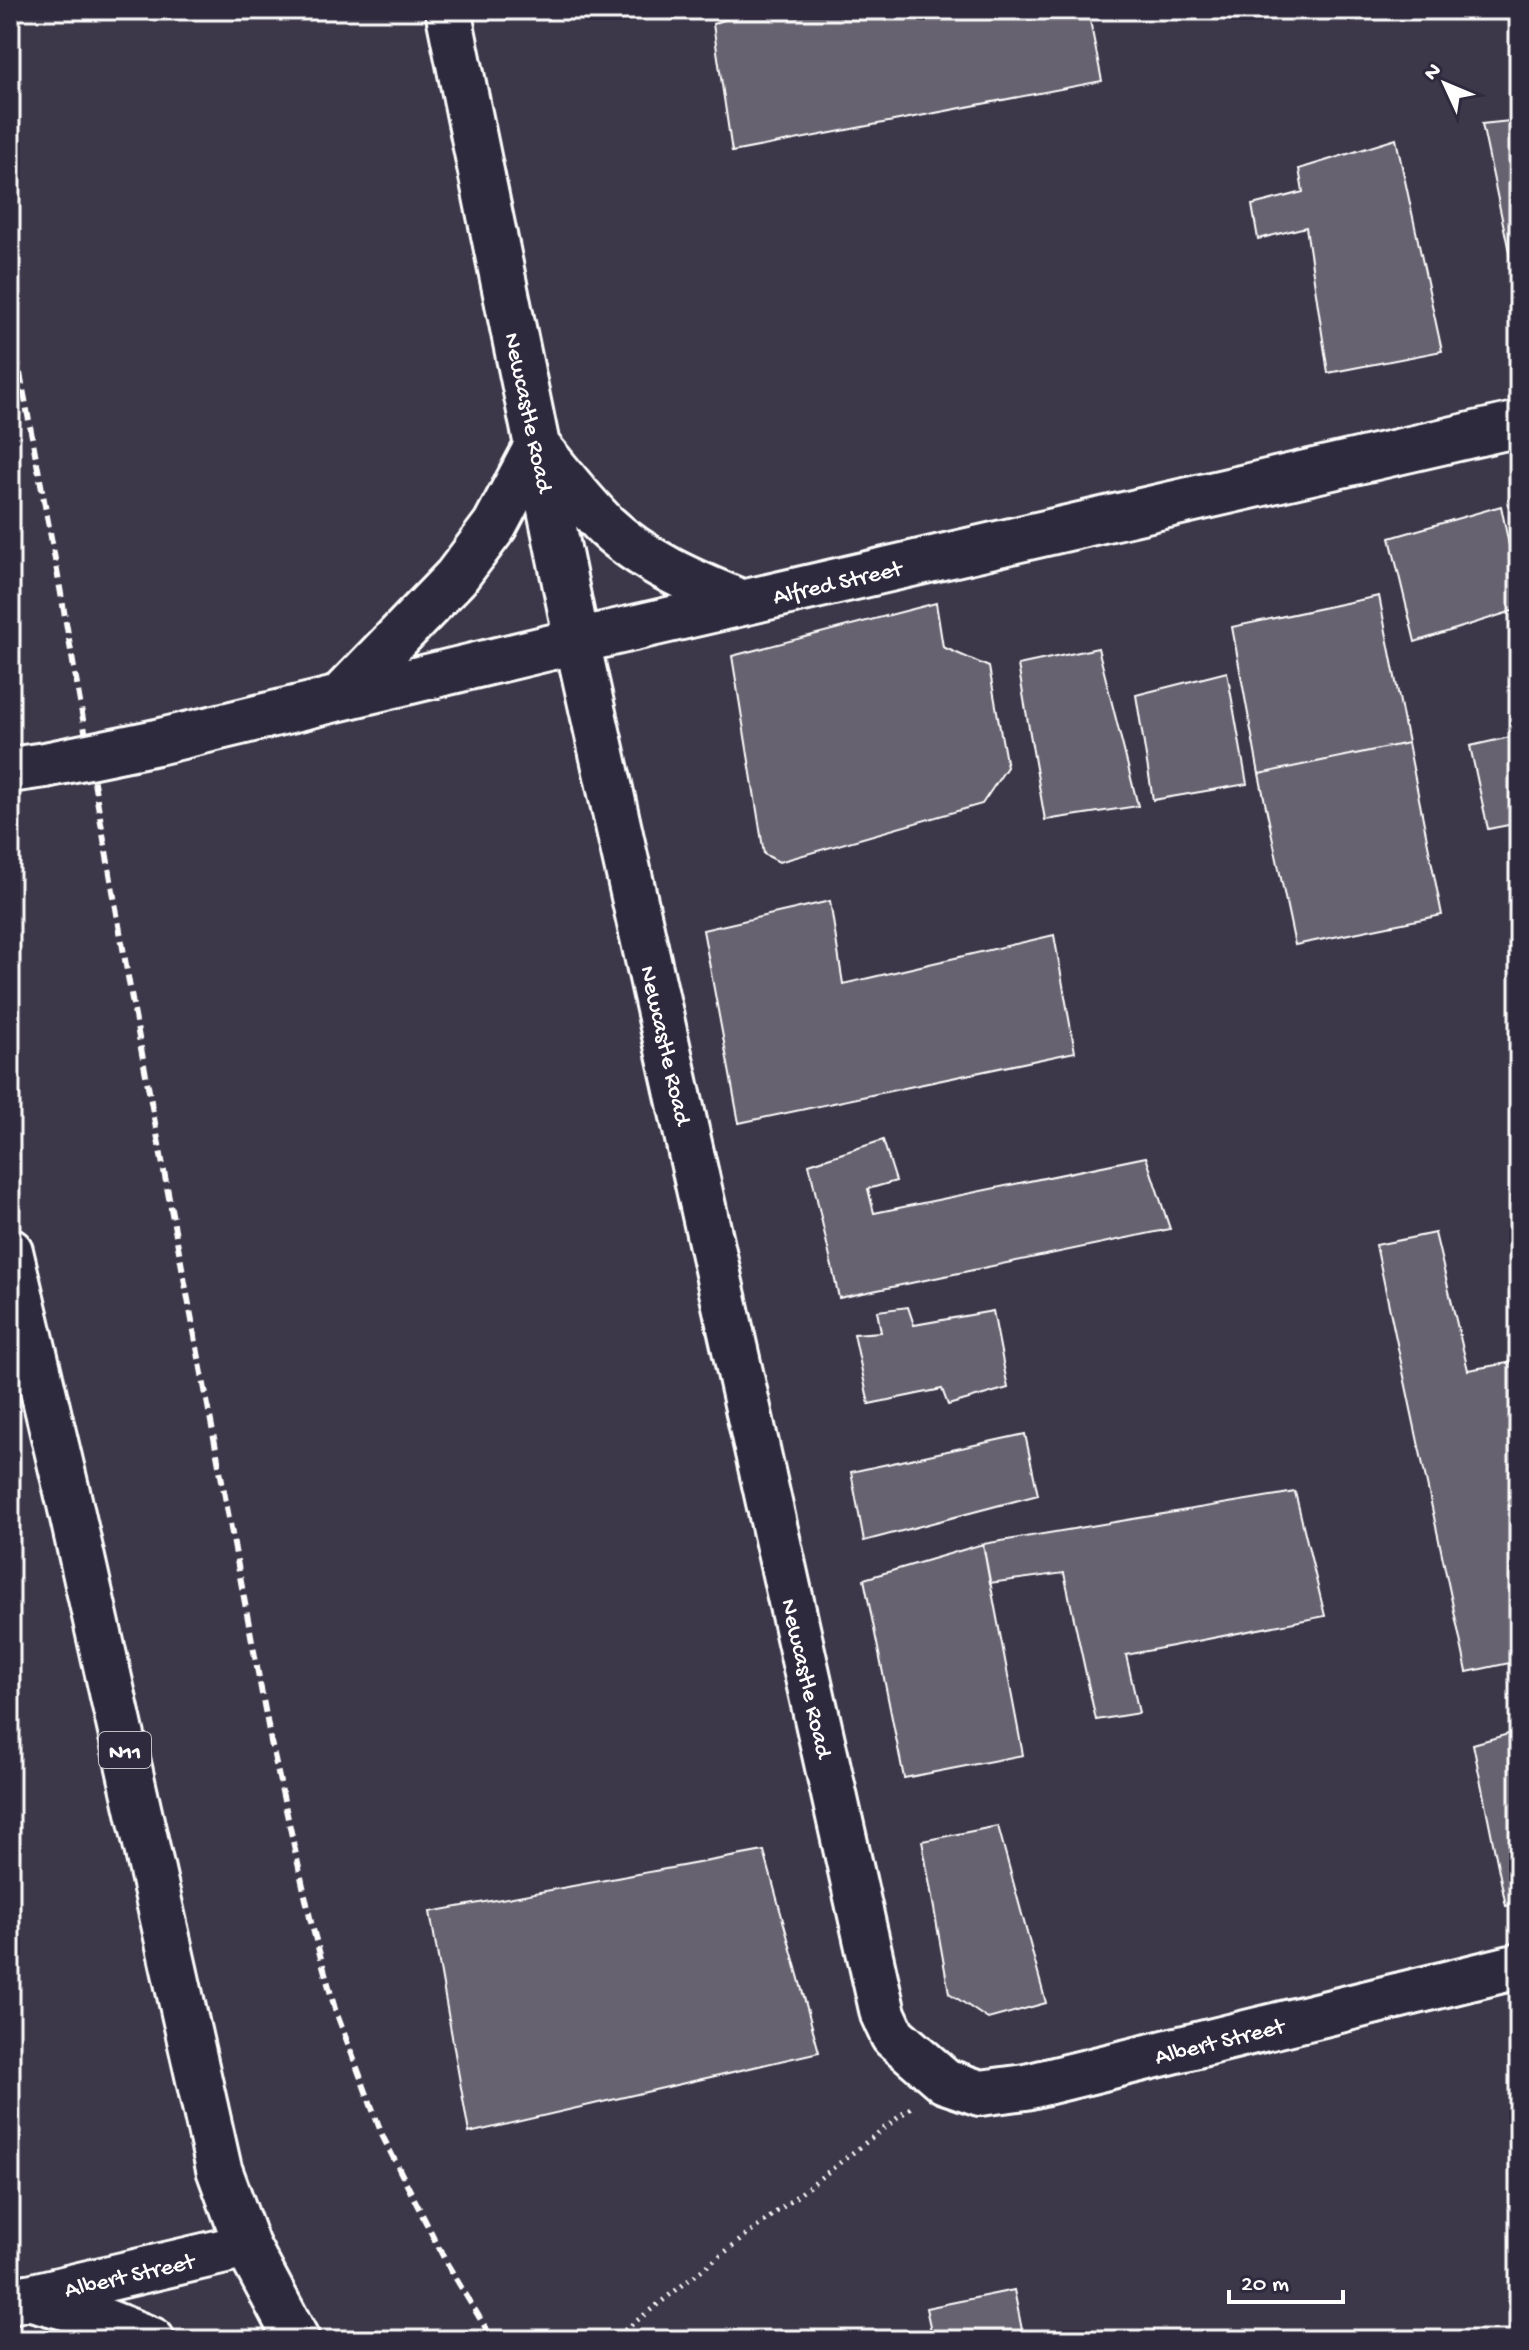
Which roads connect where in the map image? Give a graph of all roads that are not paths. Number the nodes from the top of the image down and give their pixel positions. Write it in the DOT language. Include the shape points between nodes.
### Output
graph roads {
  1 [pos="448,10"];
  2 [pos="1519,424"];
  3 [pos="537,446"];
  4 [pos="743,603"];
  5 [pos="577,641"];
  6 [pos="339,698"];
  7 [pos="27,768"];
  8 [pos="10,1251"];
  9 [pos="1519,1966"];
  10 [pos="934,2073"];
  11 [pos="247,2246"];
  12 [pos="19,2299"];
  13 [pos="152,2340"];
  14 [pos="297,2340"];
  1 -- 3 [label="main road, Newcastle Road"];
  2 -- 4 [label="main road, Alfred Street"];
  3 -- 4 [label="main road" via="606,526 679,576"];
  3 -- 5 [label="main road, Newcastle Road"];
  3 -- 6 [label="main road" via="495,525 456,577"];
  4 -- 5 [label="main road, Alfred Street"];
  5 -- 6 [label="main road, Alfred Street"];
  5 -- 10 [label="main road, Newcastle Road" via="883,2014 893,2036"];
  6 -- 7 [label="main road, Alfred Street, bridge"];
  8 -- 11 [label="main road, N11" via="219,2169"];
  9 -- 10 [label="main road, Albert Street" via="1026,2087 980,2093"];
  11 -- 12 [label="main road, Albert Street"];
  11 -- 14 [label="main road, N11"];
  12 -- 13 [label="main road" via="76,2310"];
}
